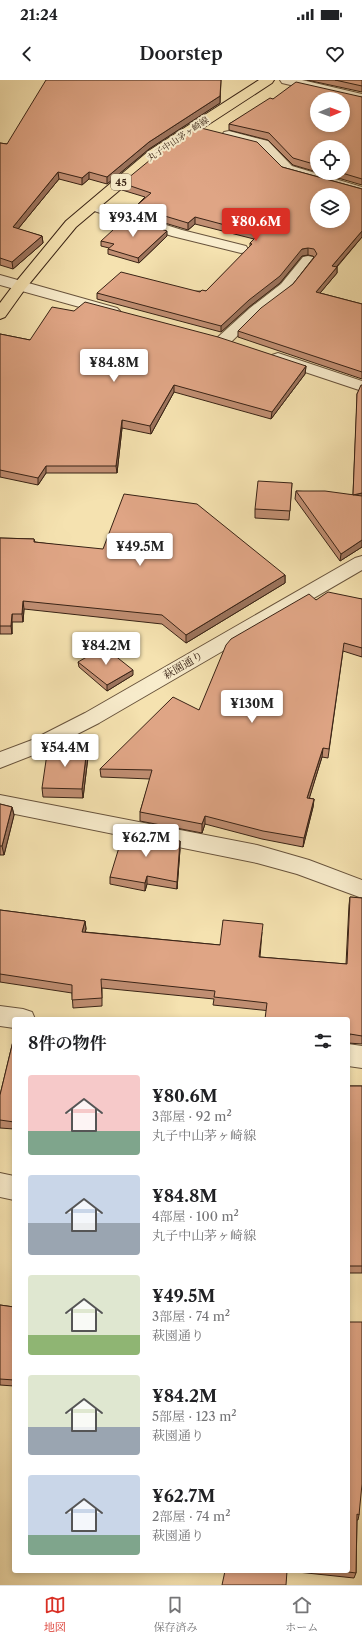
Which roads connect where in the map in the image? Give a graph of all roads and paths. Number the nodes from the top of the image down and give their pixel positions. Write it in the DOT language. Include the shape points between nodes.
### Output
graph roads {
  1 [pos="268,80"];
  2 [pos="286,80"];
  3 [pos="362,98"];
  4 [pos="195,127"];
  5 [pos="362,191"];
  6 [pos="93,206"];
  7 [pos="241,249"];
  8 [pos="308,260"];
  9 [pos="0,280"];
  10 [pos="20,286"];
  11 [pos="0,314"];
  12 [pos="125,314"];
  13 [pos="224,341"];
  14 [pos="267,355"];
  15 [pos="362,386"];
  16 [pos="362,562"];
  17 [pos="0,760"];
  18 [pos="0,803"];
  19 [pos="362,890"];
  20 [pos="0,1016"];
  21 [pos="12,1018"];
  22 [pos="350,1055"];
  23 [pos="362,1057"];
  24 [pos="0,1185"];
  25 [pos="12,1188"];
  1 -- 4 [label="main road, 丸子中山茅ヶ崎線 / 45"];
  2 -- 3 [label="street"];
  4 -- 5 [label="street" via="263,144 287,169"];
  4 -- 6 [label="main road, 丸子中山茅ヶ崎線 / 45" via="155,153"];
  6 -- 7 [label="street" via="177,233"];
  6 -- 10 [label="main road, 丸子中山茅ヶ崎線 / 45" via="71,224"];
  8 -- 13 [label="street" via="286,287 255,311"];
  9 -- 10 [label="street"];
  10 -- 11 [label="main road, 丸子中山茅ヶ崎線 / 45"];
  10 -- 12 [label="street"];
  14 -- 15 [label="street"];
  16 -- 17 [label="street, 萩園通り" via="92,718 39,745"];
  18 -- 19 [label="street" via="257,854 302,866"];
  20 -- 21 [label="street"];
  22 -- 23 [label="street"];
  24 -- 25 [label="street"];
}
